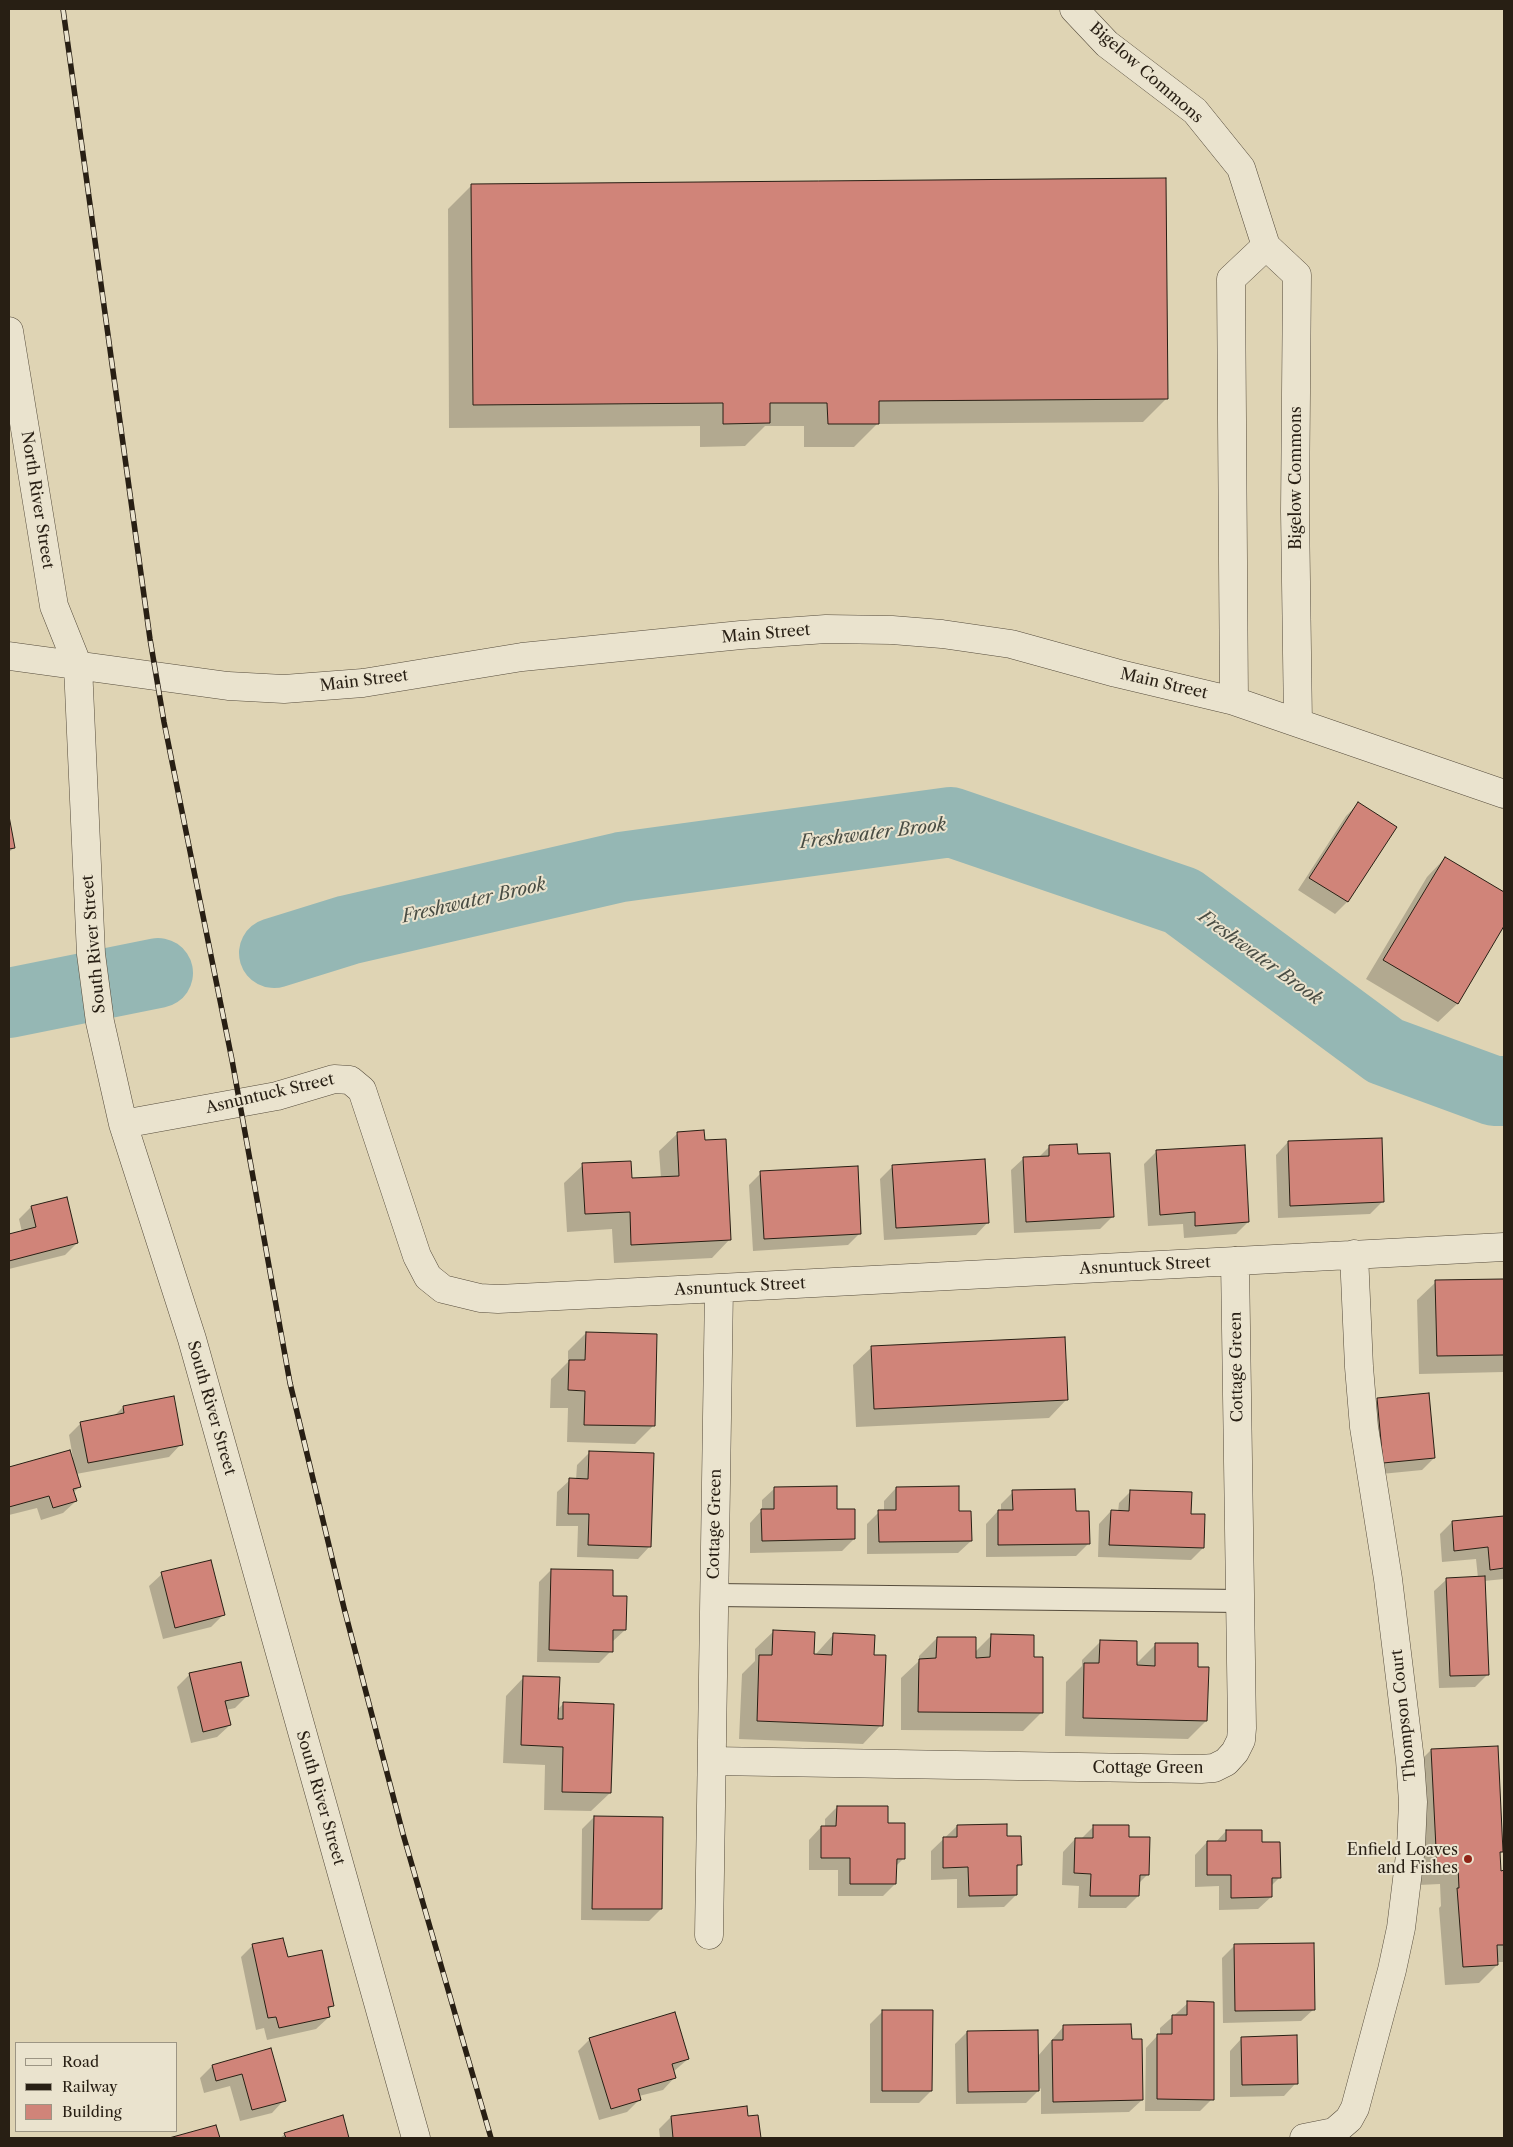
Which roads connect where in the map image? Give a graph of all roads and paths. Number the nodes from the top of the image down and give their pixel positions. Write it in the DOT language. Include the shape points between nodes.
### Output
graph roads {
  1 [pos="1074,9"];
  2 [pos="1266,246"];
  3 [pos="9,331"];
  4 [pos="9,656"];
  5 [pos="78,666"];
  6 [pos="1234,700"];
  7 [pos="1298,723"];
  8 [pos="1504,794"];
  9 [pos="123,1124"];
  10 [pos="1504,1247"];
  11 [pos="1354,1254"];
  12 [pos="1235,1261"];
  13 [pos="719,1288"];
  14 [pos="714,1595"];
  15 [pos="1240,1601"];
  16 [pos="712,1761"];
  17 [pos="709,1935"];
  18 [pos="416,2138"];
  19 [pos="1304,2138"];
  1 -- 2 [label="street, Bigelow Commons" via="1107,44 1196,111 1241,168"];
  2 -- 6 [label="street" via="1230,279"];
  2 -- 7 [label="street, Bigelow Commons" via="1297,276 1295,511"];
  3 -- 5 [label="street, North River Street" via="54,606"];
  4 -- 5 [label="street, Main Street"];
  5 -- 6 [label="street, Main Street" via="228,686 284,689 363,683 522,657 741,635 826,629 892,630 1011,644"];
  5 -- 9 [label="street, South River Street" via="91,954 100,1022"];
  6 -- 7 [label="street, Main Street"];
  7 -- 8 [label="street, Main Street"];
  9 -- 13 [label="street, Asnuntuck Street" via="277,1096 334,1079 350,1080 362,1090 366,1100 417,1256 428,1277 443,1289 461,1295 498,1299"];
  9 -- 18 [label="street, South River Street" via="192,1339"];
  10 -- 11 [label="street, Asnuntuck Street"];
  11 -- 12 [label="street, Asnuntuck Street"];
  11 -- 19 [label="street, Thompson Court" via="1364,1427 1388,1578 1410,1760 1413,1802 1411,1847 1394,1962 1355,2108 1349,2119 1334,2132"];
  12 -- 13 [label="street, Asnuntuck Street"];
  12 -- 15 [label="street, Cottage Green"];
  13 -- 14 [label="street, Cottage Green"];
  14 -- 15 [label="lane"];
  14 -- 16 [label="street, Cottage Green"];
  15 -- 16 [label="street, Cottage Green" via="1241,1740 1226,1762 1214,1768"];
  16 -- 17 [label="street, Cottage Green"];
}
